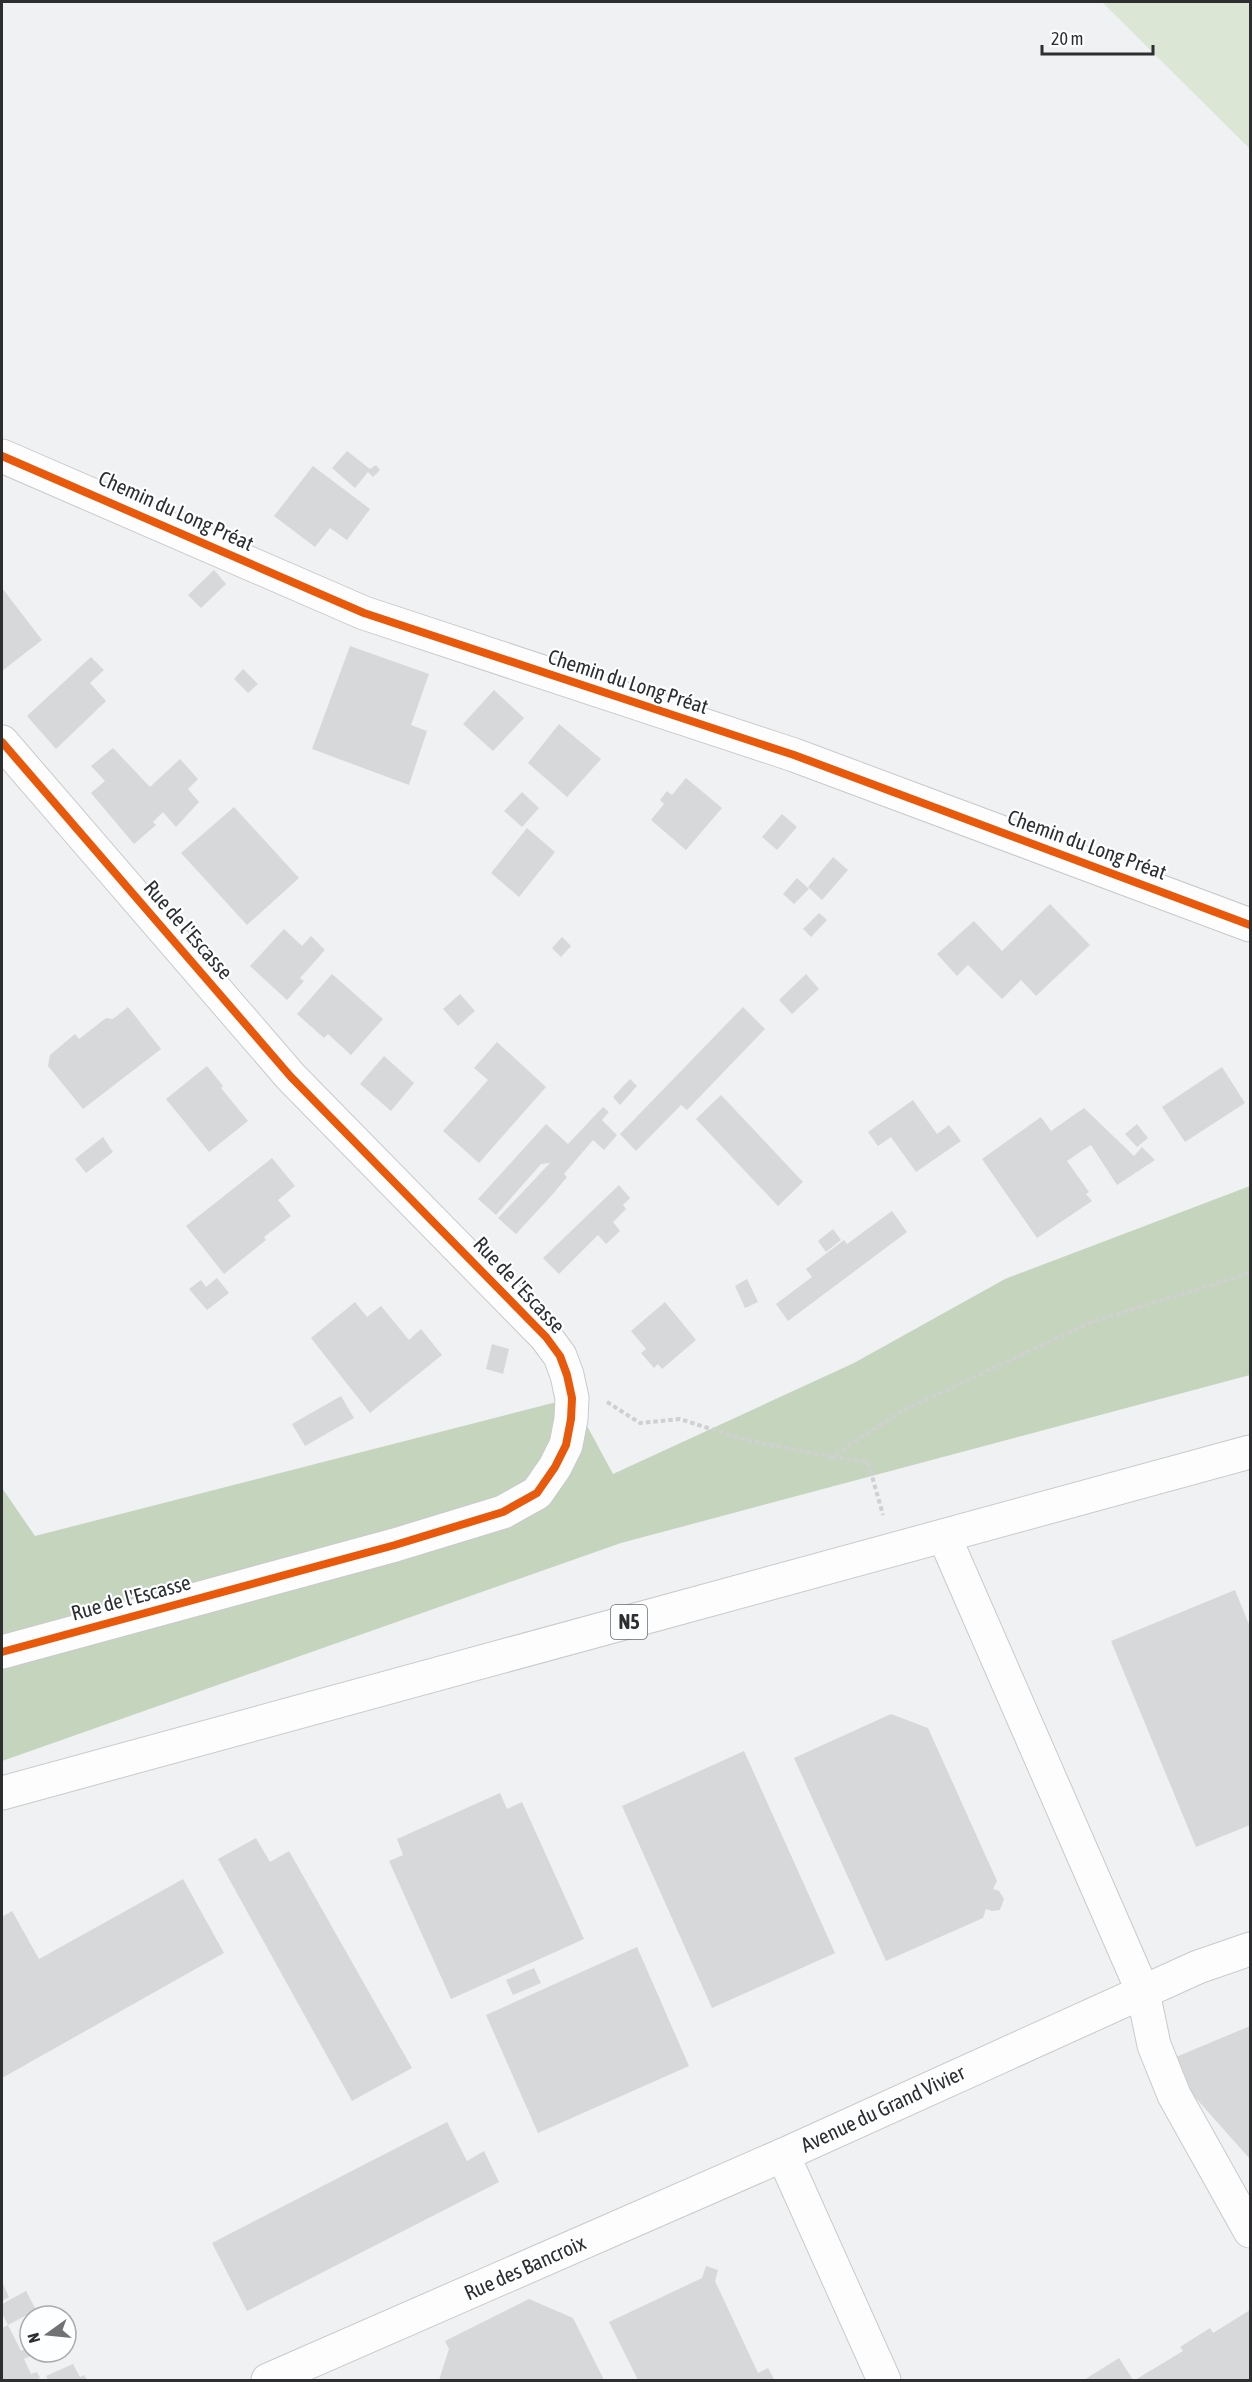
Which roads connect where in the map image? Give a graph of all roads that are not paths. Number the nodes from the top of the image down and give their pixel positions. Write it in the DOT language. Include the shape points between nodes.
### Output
graph roads {
  1 [pos="2,456"];
  2 [pos="2,741"];
  3 [pos="1251,925"];
  4 [pos="1251,1452"];
  5 [pos="944,1536"];
  6 [pos="2,1652"];
  7 [pos="2,1793"];
  8 [pos="1251,1949"];
  9 [pos="1143,1992"];
  10 [pos="783,2155"];
  11 [pos="1251,2231"];
  12 [pos="268,2380"];
  13 [pos="884,2380"];
  1 -- 3 [label="street, Chemin du Long Préat" via="364,613 794,755"];
  2 -- 6 [label="street, Rue de l'Escasse" via="291,1077 546,1337 560,1356 572,1398 572,1419 555,1467 537,1493 503,1512"];
  4 -- 5 [label="street, N5"];
  5 -- 7 [label="street, N5"];
  5 -- 9 [label="street"];
  8 -- 9 [label="street, Avenue du Grand Vivier"];
  9 -- 10 [label="street, Avenue du Grand Vivier"];
  9 -- 11 [label="street" via="1154,2044 1174,2095"];
  10 -- 12 [label="street, Rue des Bancroix"];
  10 -- 13 [label="street, Avenue du Grand Vivier"];
}
